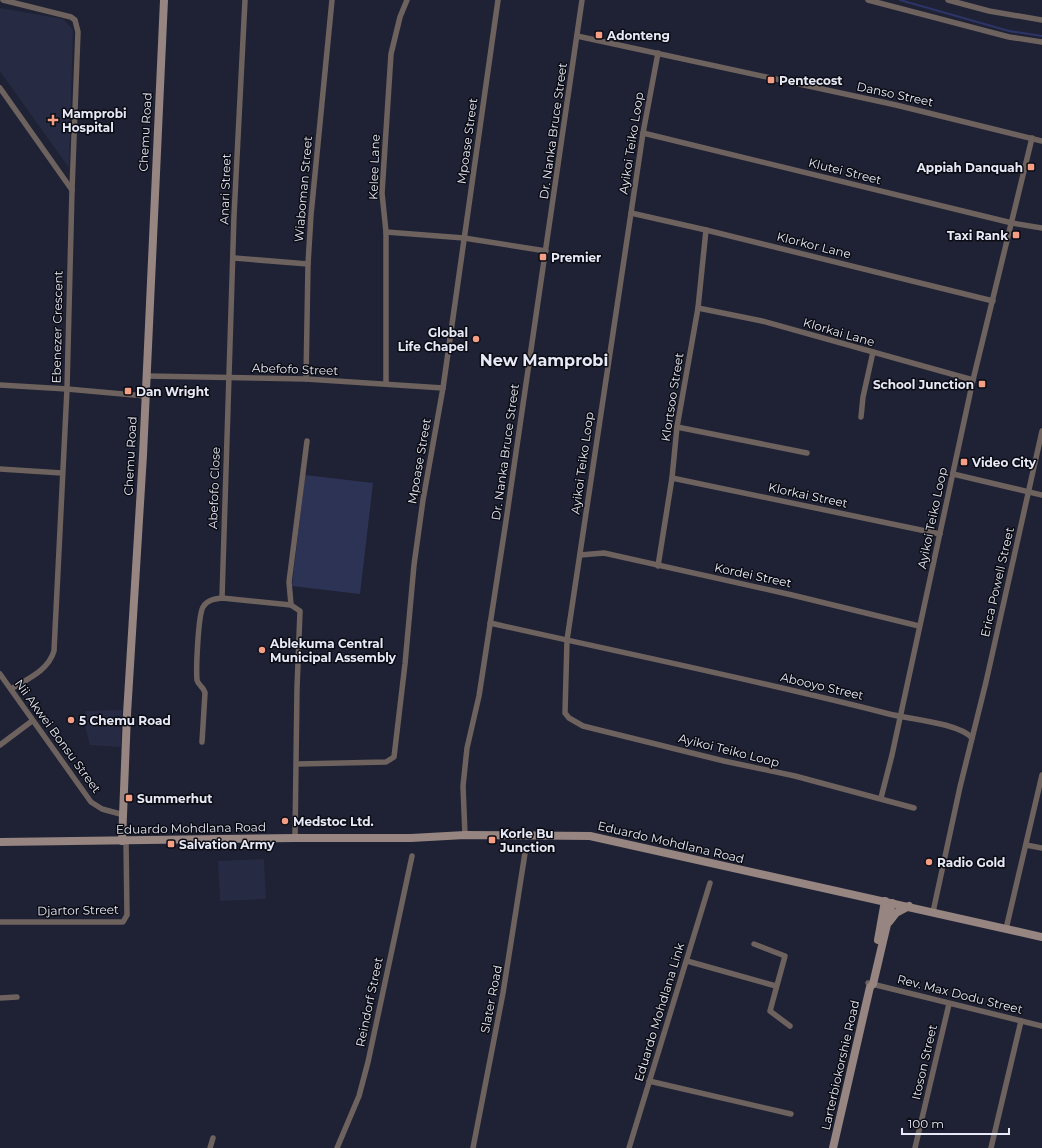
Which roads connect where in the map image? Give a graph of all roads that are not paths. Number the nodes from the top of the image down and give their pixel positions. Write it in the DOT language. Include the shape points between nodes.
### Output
graph roads {
  1 [pos="3,0"];
  2 [pos="164,0"];
  3 [pos="245,0"];
  4 [pos="332,0"];
  5 [pos="407,0"];
  6 [pos="498,0"];
  7 [pos="582,0"];
  8 [pos="868,0"];
  9 [pos="948,0"];
  10 [pos="1042,20"];
  11 [pos="578,36"];
  12 [pos="1042,42"];
  13 [pos="658,53"];
  14 [pos="0,88"];
  15 [pos="643,133"];
  16 [pos="1032,138"];
  17 [pos="1042,141"];
  18 [pos="72,190"];
  19 [pos="631,213"];
  20 [pos="1012,223"];
  21 [pos="1042,228"];
  22 [pos="706,230"];
  23 [pos="386,232"];
  24 [pos="464,238"];
  25 [pos="546,251"];
  26 [pos="234,258"];
  27 [pos="308,264"];
  28 [pos="993,301"];
  29 [pos="698,308"];
  30 [pos="873,352"];
  31 [pos="147,376"];
  32 [pos="228,378"];
  33 [pos="306,380"];
  34 [pos="973,380"];
  35 [pos="386,384"];
  36 [pos="0,385"];
  37 [pos="443,388"];
  38 [pos="67,389"];
  39 [pos="145,396"];
  40 [pos="861,417"];
  41 [pos="677,426"];
  42 [pos="1042,431"];
  43 [pos="307,441"];
  44 [pos="807,453"];
  45 [pos="0,469"];
  46 [pos="62,473"];
  47 [pos="953,474"];
  48 [pos="672,478"];
  49 [pos="1029,492"];
  50 [pos="1042,494"];
  51 [pos="940,534"];
  52 [pos="580,555"];
  53 [pos="658,566"];
  54 [pos="222,598"];
  55 [pos="291,605"];
  56 [pos="490,623"];
  57 [pos="919,626"];
  58 [pos="567,640"];
  59 [pos="0,674"];
  60 [pos="10,689"];
  61 [pos="900,717"];
  62 [pos="32,721"];
  63 [pos="972,738"];
  64 [pos="202,742"];
  65 [pos="0,744"];
  66 [pos="297,764"];
  67 [pos="1042,775"];
  68 [pos="881,798"];
  69 [pos="914,808"];
  70 [pos="124,814"];
  71 [pos="465,835"];
  72 [pos="295,838"];
  73 [pos="124,841"];
  74 [pos="0,842"];
  75 [pos="1026,845"];
  76 [pos="1042,848"];
  77 [pos="525,852"];
  78 [pos="412,856"];
  79 [pos="710,883"];
  80 [pos="875,899"];
  81 [pos="889,902"];
  82 [pos="909,906"];
  83 [pos="932,912"];
  84 [pos="882,916"];
  85 [pos="0,922"];
  86 [pos="886,926"];
  87 [pos="1006,929"];
  88 [pos="1042,937"];
  89 [pos="754,944"];
  90 [pos="687,961"];
  91 [pos="870,985"];
  92 [pos="776,986"];
  93 [pos="17,997"];
  94 [pos="0,998"];
  95 [pos="949,1004"];
  96 [pos="1021,1021"];
  97 [pos="790,1026"];
  98 [pos="1042,1026"];
  99 [pos="649,1081"];
  100 [pos="791,1114"];
  101 [pos="213,1138"];
  102 [pos="210,1148"];
  103 [pos="337,1148"];
  104 [pos="472,1148"];
  105 [pos="629,1148"];
  106 [pos="833,1148"];
  107 [pos="915,1148"];
  108 [pos="990,1148"];
  1 -- 18 [label="street, Ebenezer Crescent" via="66,15 75,20 77,25"];
  2 -- 31 [label="street, Chemu Road"];
  3 -- 26 [label="street, Anari Street"];
  4 -- 27 [label="street, Wiaboman Street"];
  5 -- 23 [label="street, Kelee Lane" via="391,54 382,193"];
  6 -- 24 [label="street, Mpoase Street"];
  7 -- 11 [label="street, Dr. Nanka Bruce Street"];
  8 -- 12 [label="street" via="1009,37"];
  9 -- 10 [label="street" via="989,11"];
  11 -- 13 [label="street, Danso Street"];
  11 -- 25 [label="street, Dr. Nanka Bruce Street"];
  13 -- 15 [label="street, Ayikoi Teiko Loop"];
  13 -- 16 [label="street, Danso Street" via="896,105"];
  14 -- 18 [label="street"];
  15 -- 19 [label="street, Ayikoi Teiko Loop"];
  15 -- 20 [label="street, Klutei Street"];
  16 -- 17 [label="street, Danso Street"];
  16 -- 20 [label="street, Ayikoi Teiko Loop"];
  18 -- 38 [label="street, Ebenezer Crescent"];
  19 -- 22 [label="street, Klorkor Lane"];
  19 -- 52 [label="street, Ayikoi Teiko Loop"];
  20 -- 21 [label="street, Klutei Street"];
  20 -- 28 [label="street, Ayikoi Teiko Loop"];
  22 -- 28 [label="street, Klorkor Lane"];
  22 -- 29 [label="street, Klortsoo Street"];
  23 -- 24 [label="street"];
  23 -- 35 [label="street, Kelee Lane"];
  24 -- 25 [label="street"];
  24 -- 37 [label="street, Mpoase Street"];
  25 -- 56 [label="street, Dr. Nanka Bruce Street"];
  26 -- 27 [label="street"];
  26 -- 32 [label="street, Anari Street"];
  27 -- 33 [label="street, Wiaboman Street"];
  28 -- 34 [label="street, Ayikoi Teiko Loop"];
  29 -- 30 [label="street, Klorkai Lane" via="762,321"];
  29 -- 41 [label="street, Klortsoo Street"];
  30 -- 34 [label="street, Klorkai Lane"];
  30 -- 40 [label="street"];
  31 -- 32 [label="street, Abefofo Street"];
  31 -- 39 [label="street, Chemu Road"];
  32 -- 33 [label="street, Abefofo Street"];
  32 -- 54 [label="street, Abefofo Close"];
  33 -- 35 [label="street, Abefofo Street"];
  34 -- 47 [label="street, Ayikoi Teiko Loop"];
  35 -- 37 [label="street, Abefofo Street"];
  36 -- 38 [label="street"];
  37 -- 66 [label="street, Mpoase Street" via="414,565 394,757 386,762"];
  38 -- 39 [label="street"];
  38 -- 46 [label="street, Ebenezer Crescent"];
  39 -- 70 [label="street, Chemu Road" via="127,714"];
  41 -- 44 [label="street"];
  41 -- 48 [label="street, Klortsoo Street"];
  42 -- 49 [label="street, Erica Powell Street"];
  43 -- 55 [label="street" via="289,582"];
  45 -- 46 [label="street"];
  46 -- 60 [label="street, Ebenezer Crescent" via="54,651 46,667"];
  47 -- 49 [label="street"];
  47 -- 51 [label="street, Ayikoi Teiko Loop"];
  48 -- 51 [label="street, Klorkai Street"];
  48 -- 53 [label="street, Klortsoo Street"];
  49 -- 50 [label="street"];
  49 -- 63 [label="street, Erica Powell Street"];
  51 -- 57 [label="street, Ayikoi Teiko Loop"];
  52 -- 53 [label="street, Kordei Street" via="604,554"];
  52 -- 58 [label="street, Ayikoi Teiko Loop"];
  53 -- 57 [label="street, Kordei Street"];
  54 -- 55 [label="street"];
  54 -- 64 [label="street" via="210,600 200,615 197,678 205,693"];
  55 -- 66 [label="street" via="300,610"];
  56 -- 58 [label="street, Abooyo Street"];
  56 -- 71 [label="street, Dr. Nanka Bruce Street" via="479,696 465,763"];
  57 -- 61 [label="street, Ayikoi Teiko Loop"];
  58 -- 61 [label="street, Abooyo Street" via="812,694"];
  58 -- 68 [label="street, Ayikoi Teiko Loop" via="565,713 583,726"];
  59 -- 60 [label="street, Nii Akwei Bonsu Street"];
  60 -- 62 [label="street, Nii Akwei Bonsu Street"];
  61 -- 63 [label="street, Abooyo Street" via="957,729 967,732"];
  61 -- 68 [label="street, Ayikoi Teiko Loop"];
  62 -- 65 [label="street"];
  62 -- 70 [label="street, Nii Akwei Bonsu Street" via="91,802 102,809"];
  63 -- 83 [label="street"];
  66 -- 72 [label="street"];
  67 -- 75 [label="street"];
  68 -- 69 [label="street"];
  70 -- 73 [label="street, Chemu Road"];
  71 -- 72 [label="street, Eduardo Mohdlana Road" via="411,838"];
  71 -- 80 [label="street, Eduardo Mohdlana Road" via="602,837"];
  72 -- 73 [label="street, Eduardo Mohdlana Road"];
  73 -- 74 [label="street, Eduardo Mohdlana Road"];
  73 -- 85 [label="street, Djartor Street" via="127,915 123,922"];
  75 -- 76 [label="street"];
  75 -- 87 [label="street"];
  77 -- 104 [label="street, Slater Road" via="505,987"];
  78 -- 103 [label="street, Reindorf Street" via="368,1062 359,1096"];
  79 -- 90 [label="street, Eduardo Mohdlana Link"];
  80 -- 81 [label="street, Eduardo Mohdlana Road"];
  80 -- 84 [label="street"];
  81 -- 82 [label="street, Eduardo Mohdlana Road"];
  81 -- 84 [label="street, Larterbiokorshie Road"];
  81 -- 86 [label="street, Larterbiokorshie Road"];
  82 -- 83 [label="street, Eduardo Mohdlana Road"];
  82 -- 86 [label="street" via="896,913"];
  83 -- 87 [label="street, Eduardo Mohdlana Road"];
  84 -- 91 [label="street, Larterbiokorshie Road"];
  86 -- 91 [label="street, Larterbiokorshie Road"];
  87 -- 88 [label="street, Eduardo Mohdlana Road"];
  89 -- 92 [label="street" via="785,956"];
  90 -- 92 [label="street"];
  90 -- 99 [label="street, Eduardo Mohdlana Link"];
  91 -- 95 [label="street, Rev. Max Dodu Street"];
  91 -- 106 [label="street, Larterbiokorshie Road"];
  92 -- 97 [label="street" via="770,1011"];
  93 -- 94 [label="street"];
  95 -- 96 [label="street, Rev. Max Dodu Street"];
  95 -- 107 [label="street, Itoson Street"];
  96 -- 98 [label="street, Rev. Max Dodu Street"];
  96 -- 108 [label="street"];
  99 -- 100 [label="street"];
  99 -- 105 [label="street, Eduardo Mohdlana Link"];
  101 -- 102 [label="street"];
}
